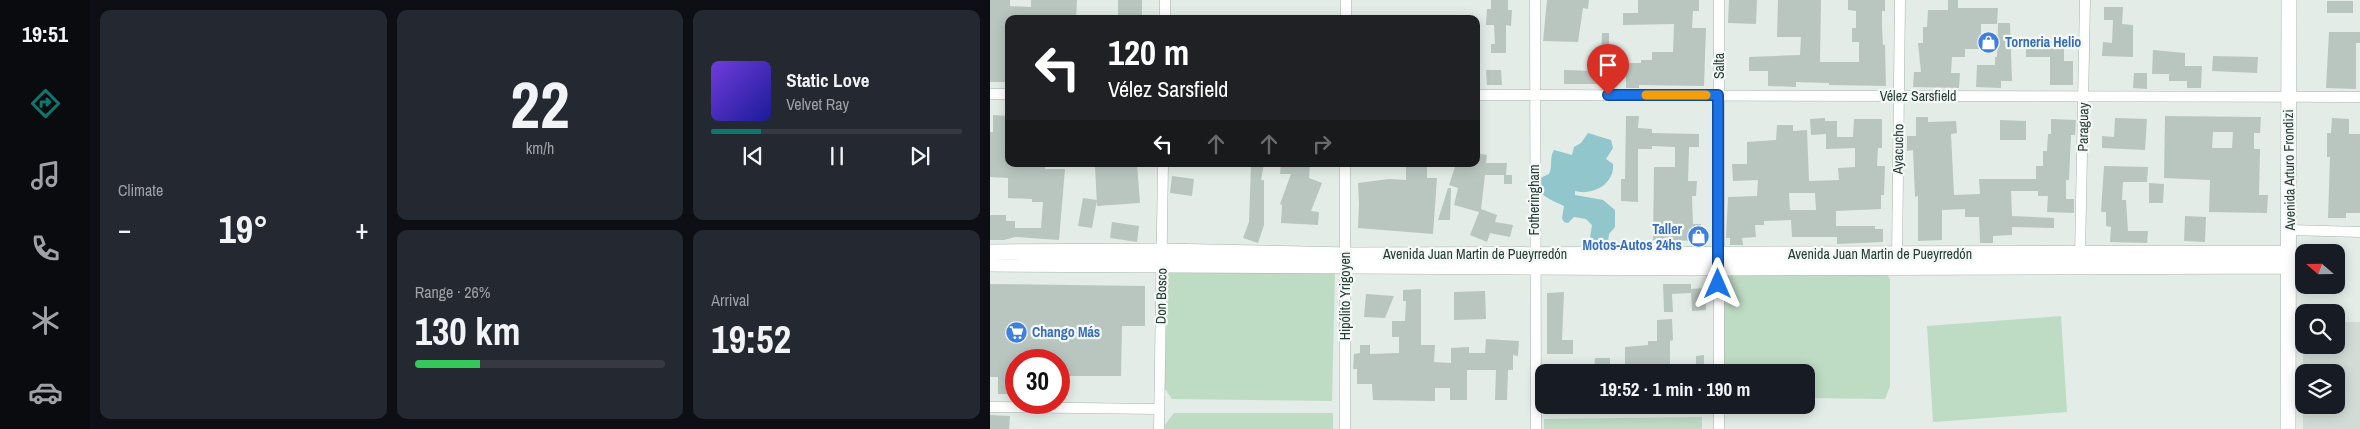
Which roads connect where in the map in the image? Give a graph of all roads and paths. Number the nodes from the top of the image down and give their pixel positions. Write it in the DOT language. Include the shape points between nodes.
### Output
graph roads {
  1 [pos="1165,0"];
  2 [pos="1346,0"];
  3 [pos="1535,0"];
  4 [pos="1719,0"];
  5 [pos="1900,0"];
  6 [pos="2085,0"];
  7 [pos="2289,0"];
  8 [pos="1165,15"];
  9 [pos="1346,15"];
  10 [pos="990,94"];
  11 [pos="1005,94"];
  12 [pos="1480,95"];
  13 [pos="1534,95"];
  14 [pos="1718,95"];
  15 [pos="1899,96"];
  16 [pos="2084,96"];
  17 [pos="2288,97"];
  18 [pos="2360,97"];
  19 [pos="1164,167"];
  20 [pos="1345,167"];
  21 [pos="2290,230"];
  22 [pos="2360,232"];
  23 [pos="990,252"];
  24 [pos="2080,254"];
  25 [pos="1161,258"];
  26 [pos="2289,259"];
  27 [pos="1345,260"];
  28 [pos="1534,260"];
  29 [pos="1718,260"];
  30 [pos="1897,261"];
  31 [pos="990,264"];
  32 [pos="1719,364"];
  33 [pos="990,407"];
  34 [pos="1159,409"];
  35 [pos="1719,414"];
  36 [pos="1159,429"];
  37 [pos="1345,429"];
  38 [pos="1536,429"];
  39 [pos="1719,429"];
  40 [pos="2288,429"];
  1 -- 8 [label="street"];
  2 -- 9 [label="street"];
  3 -- 13 [label="street, Fotheringham"];
  4 -- 14 [label="street, Salta"];
  5 -- 15 [label="street, Ayacucho"];
  6 -- 16 [label="street, Paraguay"];
  7 -- 17 [label="main road, Avenida Arturo Frondizi"];
  10 -- 11 [label="street"];
  12 -- 13 [label="street, Vélez Sarsfield"];
  13 -- 14 [label="street, Vélez Sarsfield"];
  13 -- 28 [label="street, Fotheringham"];
  14 -- 15 [label="street, Vélez Sarsfield"];
  14 -- 29 [label="street, Salta"];
  15 -- 16 [label="street, Vélez Sarsfield"];
  15 -- 30 [label="street, Ayacucho"];
  16 -- 17 [label="street, Vélez Sarsfield"];
  16 -- 24 [label="street, Paraguay"];
  17 -- 18 [label="street, Vélez Sarsfield"];
  17 -- 21 [label="main road, Avenida Arturo Frondizi"];
  19 -- 25 [label="street, Don Bosco"];
  20 -- 27 [label="street, Hipólito Yrigoyen"];
  21 -- 22 [label="street"];
  21 -- 26 [label="main road, Avenida Arturo Frondizi"];
  23 -- 25 [label="main road, Avenida Juan Martin de Pueyrredón"];
  24 -- 26 [label="main road, Avenida Juan Martin de Pueyrredón"];
  24 -- 30 [label="main road, Avenida Juan Martin de Pueyrredón"];
  25 -- 27 [label="main road, Avenida Juan Martin de Pueyrredón"];
  25 -- 31 [label="main road, Avenida Juan Martin de Pueyrredón"];
  25 -- 34 [label="street, Don Bosco"];
  26 -- 30 [label="main road, Avenida Juan Martin de Pueyrredón"];
  26 -- 40 [label="main road, Avenida Arturo Frondizi"];
  27 -- 28 [label="main road, Avenida Juan Martin de Pueyrredón"];
  27 -- 37 [label="street, Hipólito Yrigoyen"];
  28 -- 29 [label="main road, Avenida Juan Martin de Pueyrredón"];
  28 -- 38 [label="street, Fotheringham"];
  29 -- 30 [label="main road, Avenida Juan Martin de Pueyrredón"];
  29 -- 32 [label="street, Salta"];
  33 -- 34 [label="street"];
  34 -- 36 [label="street, Don Bosco"];
  35 -- 39 [label="street"];
}
